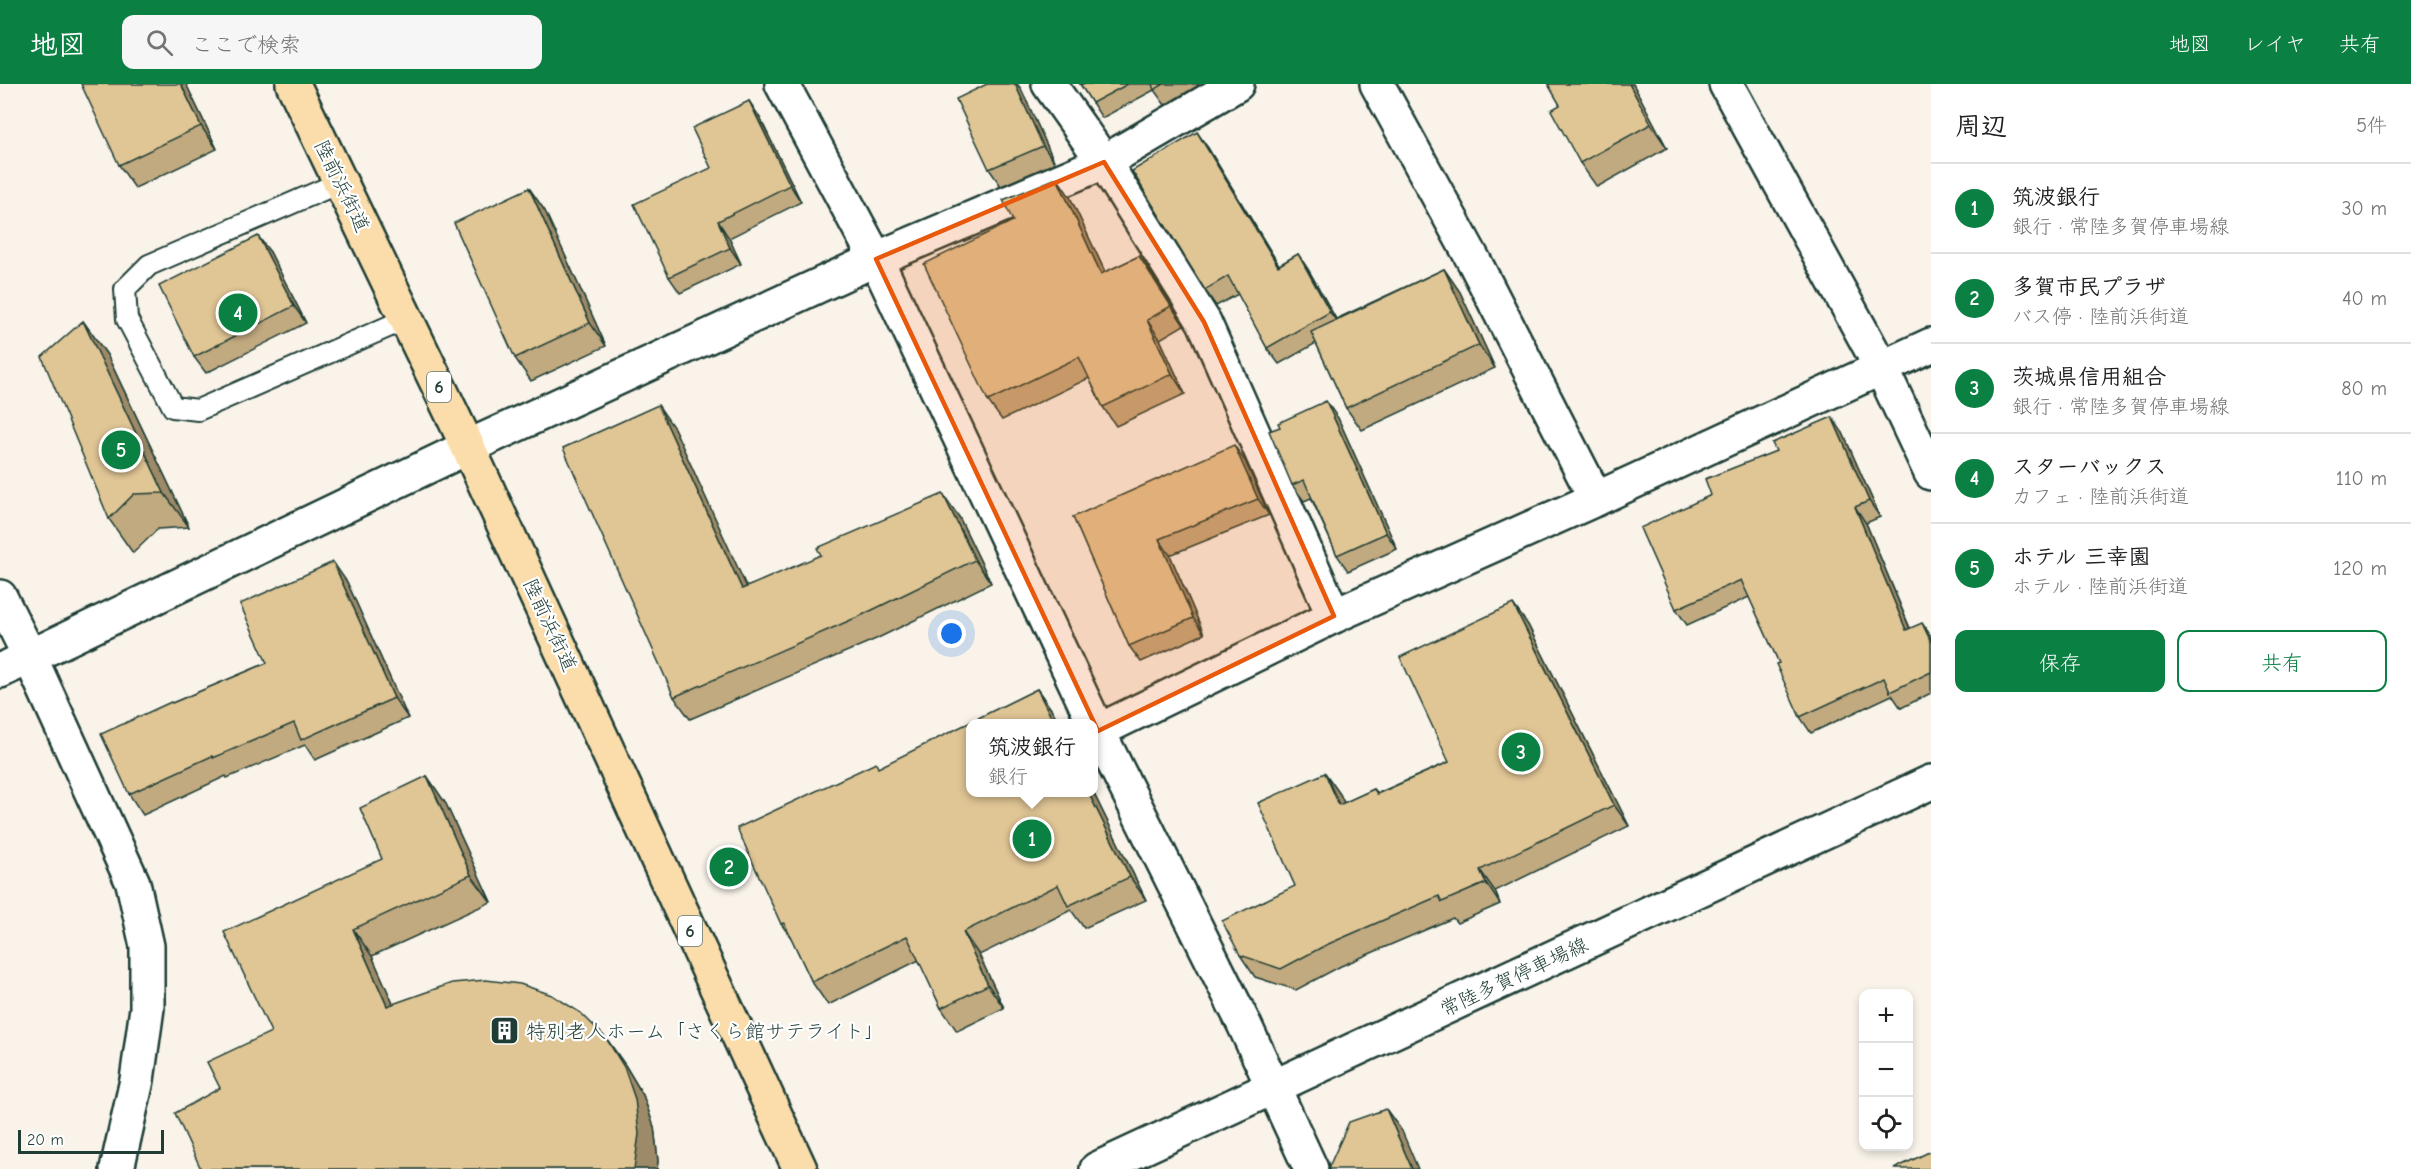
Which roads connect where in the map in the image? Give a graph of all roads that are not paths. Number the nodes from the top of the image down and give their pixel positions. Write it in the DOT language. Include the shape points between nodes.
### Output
graph roads {
  1 [pos="293,84"];
  2 [pos="782,84"];
  3 [pos="1049,84"];
  4 [pos="1237,84"];
  5 [pos="1377,84"];
  6 [pos="1726,84"];
  7 [pos="1104,162"];
  8 [pos="341,182"];
  9 [pos="876,259"];
  10 [pos="406,320"];
  11 [pos="1931,345"];
  12 [pos="1881,367"];
  13 [pos="468,447"];
  14 [pos="1931,473"];
  15 [pos="1596,499"];
  16 [pos="0,597"];
  17 [pos="1334,616"];
  18 [pos="30,657"];
  19 [pos="0,671"];
  20 [pos="1092,719"];
  21 [pos="1098,731"];
  22 [pos="1931,782"];
  23 [pos="1274,1089"];
  24 [pos="117,1169"];
  25 [pos="800,1169"];
  26 [pos="1097,1169"];
  27 [pos="1311,1169"];
  1 -- 8 [label="highway, 陸前浜街道 / 6"];
  2 -- 9 [label="street"];
  3 -- 7 [label="street"];
  4 -- 7 [label="street"];
  5 -- 15 [label="street"];
  6 -- 12 [label="street"];
  7 -- 9 [label="street"];
  7 -- 17 [label="street" via="1204,322"];
  8 -- 10 [label="highway, 陸前浜街道 / 6"];
  8 -- 10 [label="lane" via="149,264 125,289 127,319 173,407 198,410"];
  9 -- 13 [label="street"];
  9 -- 20 [label="street"];
  10 -- 13 [label="highway, 陸前浜街道 / 6"];
  11 -- 12 [label="street"];
  12 -- 14 [label="street"];
  12 -- 15 [label="street"];
  13 -- 18 [label="street"];
  13 -- 25 [label="highway, 陸前浜街道 / 6"];
  15 -- 17 [label="street"];
  16 -- 18 [label="street"];
  17 -- 21 [label="street"];
  18 -- 19 [label="street"];
  18 -- 24 [label="street" via="134,883 147,946 147,1008 137,1080"];
  21 -- 23 [label="street"];
  22 -- 23 [label="street, 常陸多賀停車場線"];
  23 -- 26 [label="street, 常陸多賀停車場線"];
  23 -- 27 [label="street"];
}
